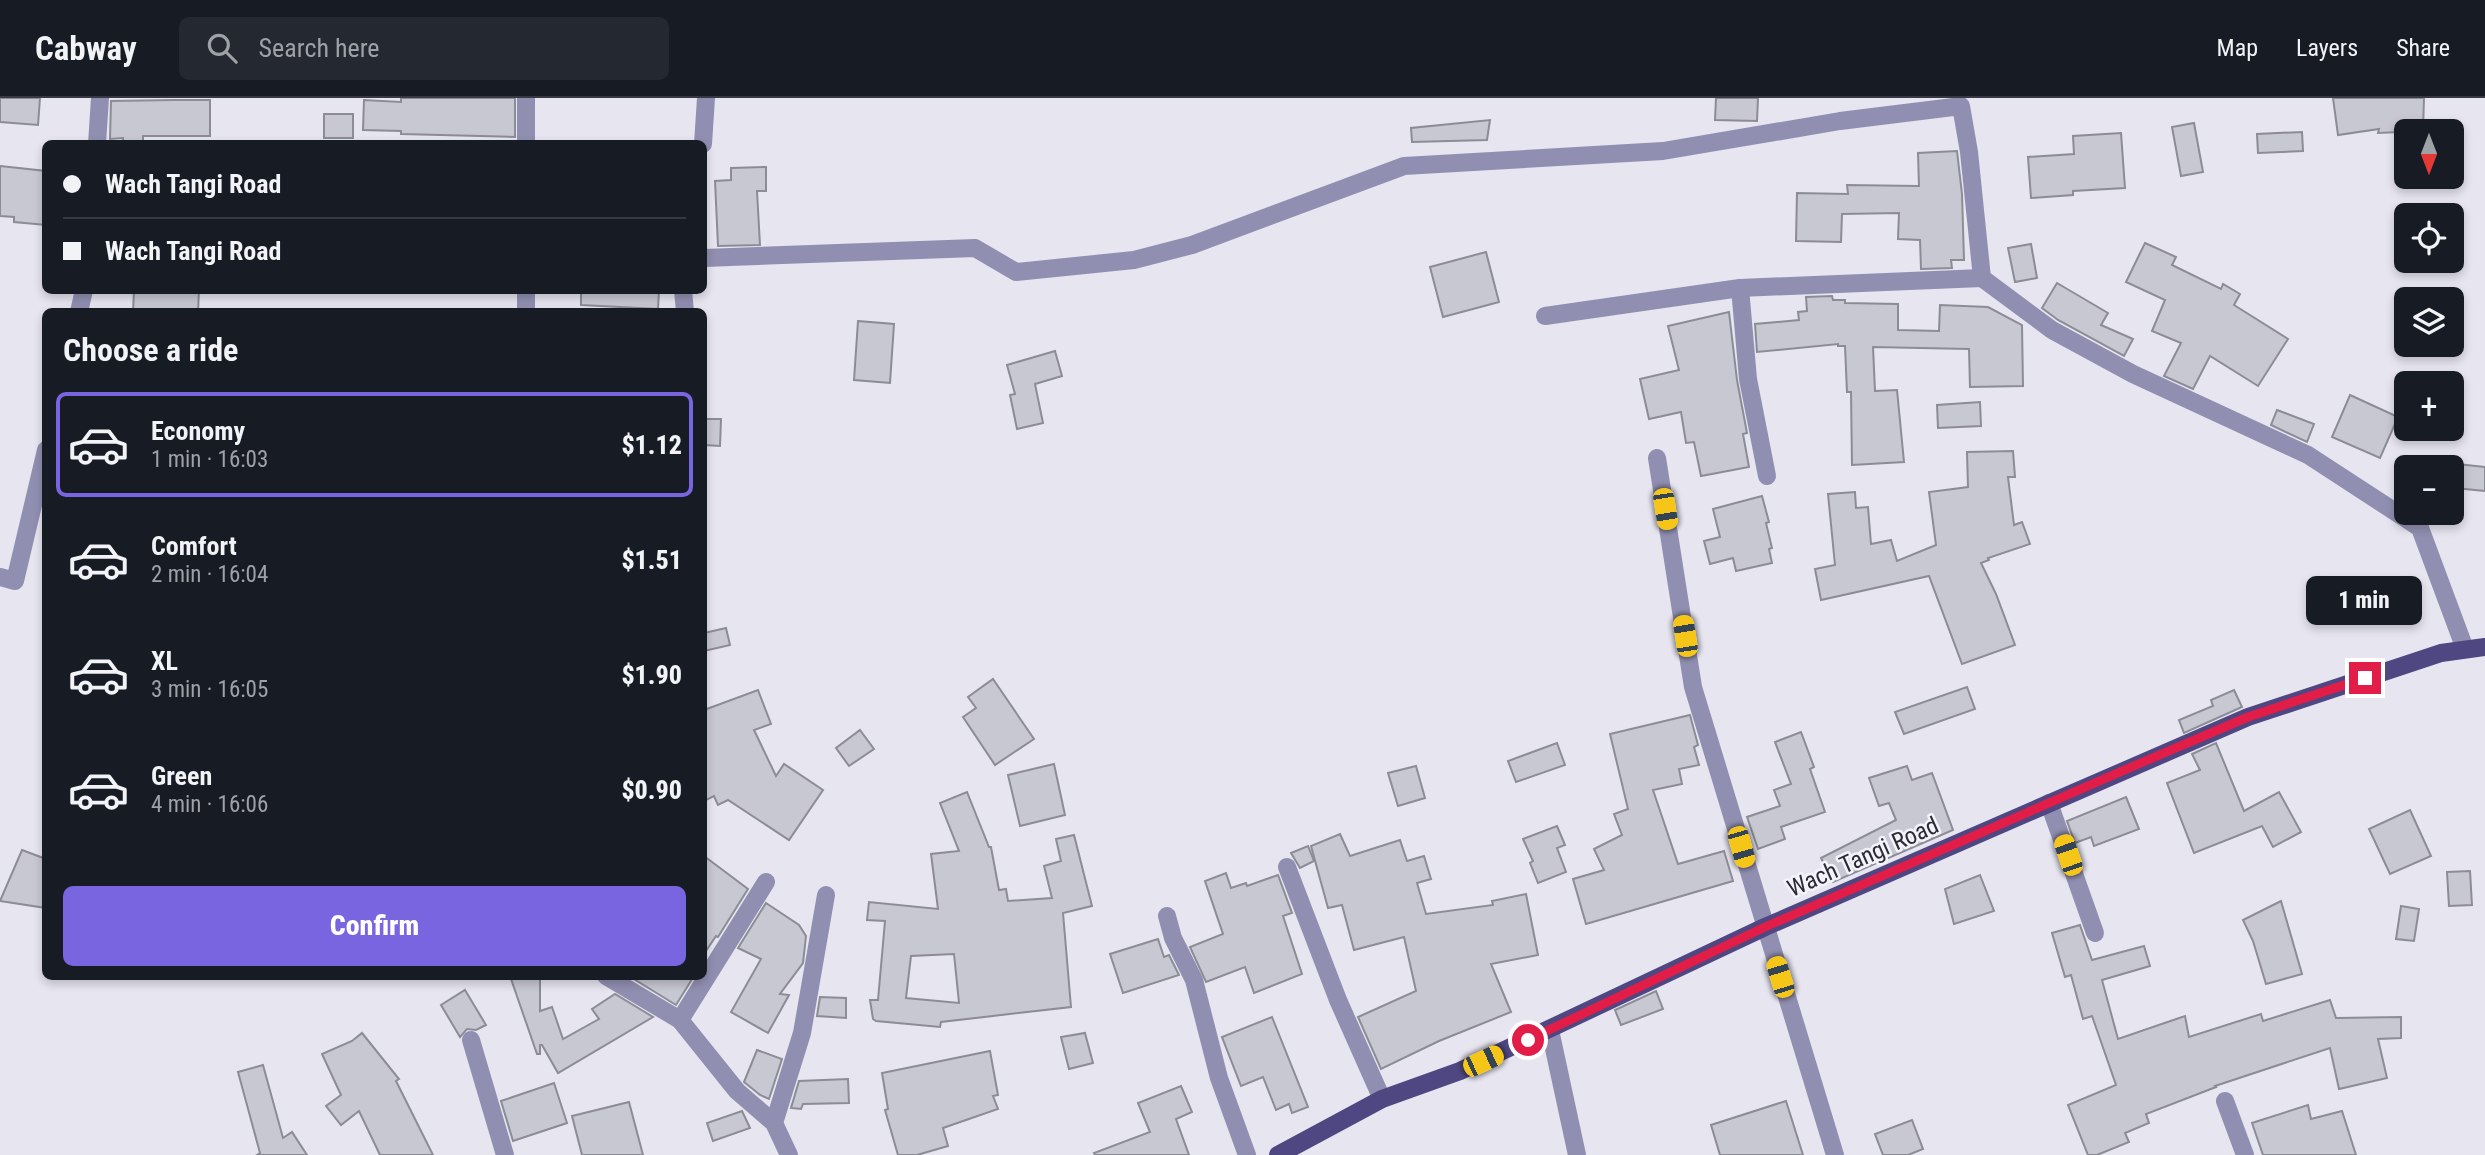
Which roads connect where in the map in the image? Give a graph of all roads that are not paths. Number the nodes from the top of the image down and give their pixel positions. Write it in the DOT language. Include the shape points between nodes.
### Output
graph roads {
  1 [pos="100,98"];
  2 [pos="526,98"];
  3 [pos="706,98"];
  4 [pos="1969,102"];
  5 [pos="97,140"];
  6 [pos="526,140"];
  7 [pos="703,140"];
  8 [pos="707,258"];
  9 [pos="1982,278"];
  10 [pos="1740,288"];
  11 [pos="1545,316"];
  12 [pos="1657,458"];
  13 [pos="42,467"];
  14 [pos="1767,475"];
  15 [pos="0,578"];
  16 [pos="2485,647"];
  17 [pos="2465,649"];
  18 [pos="2049,803"];
  19 [pos="1286,867"];
  20 [pos="766,882"];
  21 [pos="826,895"];
  22 [pos="1167,916"];
  23 [pos="1765,927"];
  24 [pos="2095,933"];
  25 [pos="707,977"];
  26 [pos="613,980"];
  27 [pos="705,980"];
  28 [pos="680,1020"];
  29 [pos="1550,1030"];
  30 [pos="471,1040"];
  31 [pos="1382,1099"];
  32 [pos="2225,1101"];
  33 [pos="774,1123"];
  34 [pos="505,1155"];
  35 [pos="789,1155"];
  36 [pos="1247,1155"];
  37 [pos="1278,1155"];
  38 [pos="1577,1155"];
  39 [pos="1835,1155"];
  40 [pos="2245,1155"];
  1 -- 5 [label="street"];
  2 -- 6 [label="street"];
  3 -- 7 [label="street"];
  4 -- 8 [label="street" via="1663,151 1404,166 1192,245 1134,260 1016,272 975,248"];
  4 -- 9 [label="street" via="1969,152"];
  9 -- 10 [label="street"];
  9 -- 17 [label="street" via="2052,330 2133,374 2308,455 2420,528"];
  10 -- 11 [label="street"];
  10 -- 14 [label="street" via="1748,379"];
  12 -- 23 [label="street" via="1693,687"];
  13 -- 15 [label="street" via="15,581"];
  16 -- 17 [label="main road, Wach Tangi Road"];
  17 -- 18 [label="main road, Wach Tangi Road" via="2248,717"];
  18 -- 23 [label="main road, Wach Tangi Road"];
  18 -- 24 [label="street"];
  19 -- 31 [label="street"];
  20 -- 25 [label="street"];
  21 -- 33 [label="street" via="802,1034"];
  22 -- 36 [label="street" via="1194,979 1219,1078"];
  23 -- 29 [label="main road, Wach Tangi Road"];
  23 -- 39 [label="street"];
  26 -- 28 [label="street"];
  27 -- 28 [label="street"];
  28 -- 33 [label="street" via="737,1091"];
  29 -- 31 [label="main road, Wach Tangi Road" via="1460,1071"];
  29 -- 38 [label="street"];
  30 -- 34 [label="street"];
  31 -- 37 [label="main road, Wach Tangi Road"];
  32 -- 40 [label="street"];
  33 -- 35 [label="street"];
}
